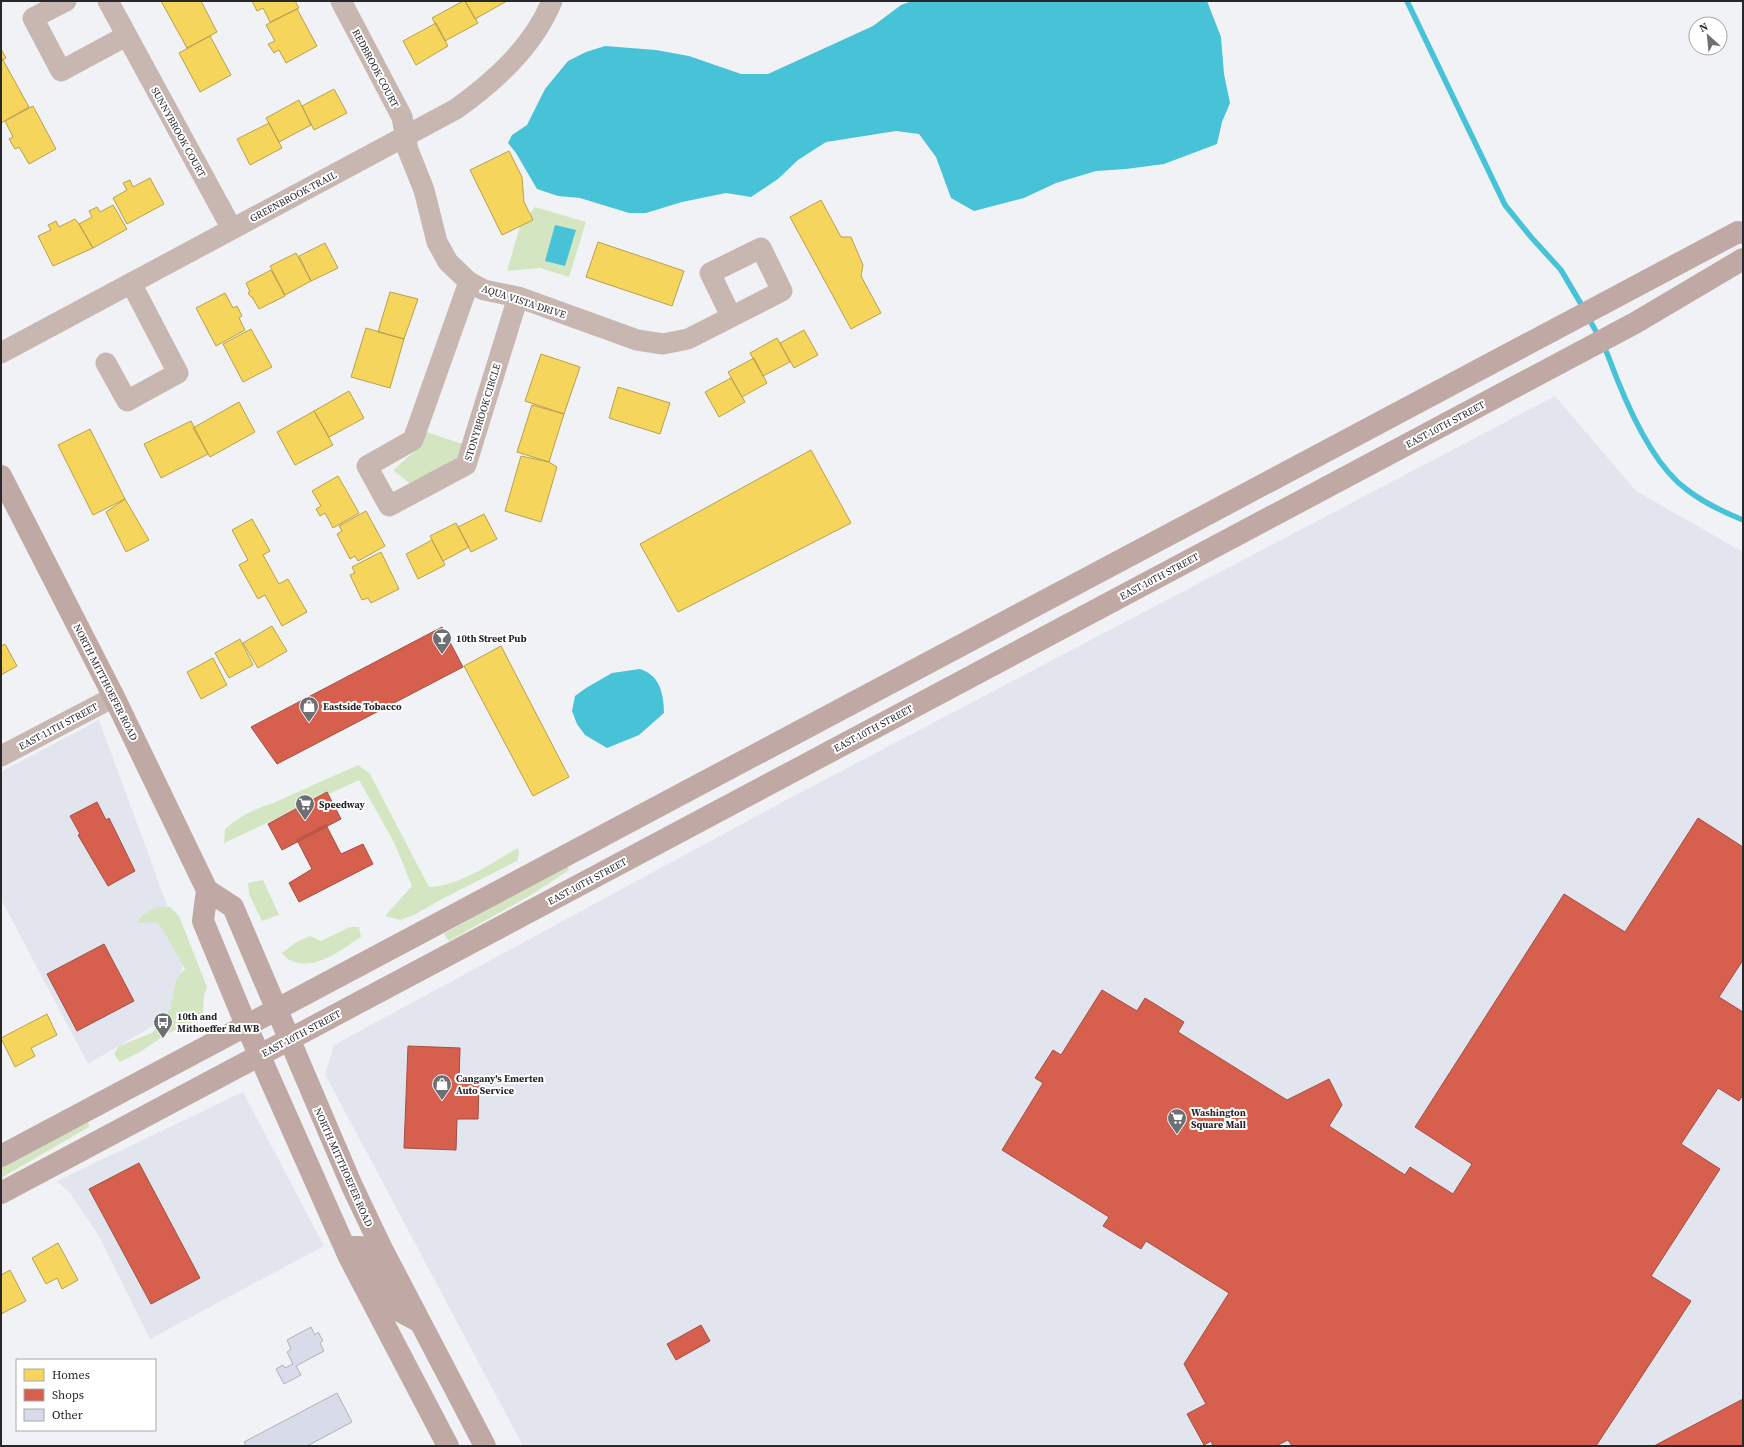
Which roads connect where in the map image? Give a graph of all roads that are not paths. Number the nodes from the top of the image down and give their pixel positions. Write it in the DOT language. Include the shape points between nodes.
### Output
graph roads {
  1 [pos="66,1"];
  2 [pos="108,1"];
  3 [pos="341,1"];
  4 [pos="552,1"];
  5 [pos="126,36"];
  6 [pos="406,136"];
  7 [pos="232,229"];
  8 [pos="1743,233"];
  9 [pos="1743,260"];
  10 [pos="469,282"];
  11 [pos="131,283"];
  12 [pos="518,297"];
  13 [pos="731,316"];
  14 [pos="1,353"];
  15 [pos="106,363"];
  16 [pos="1,476"];
  17 [pos="114,696"];
  18 [pos="1,756"];
  19 [pos="208,890"];
  20 [pos="277,1009"];
  21 [pos="246,1025"];
  22 [pos="290,1040"];
  23 [pos="260,1055"];
  24 [pos="1,1156"];
  25 [pos="1,1193"];
  26 [pos="346,1250"];
  27 [pos="420,1322"];
  28 [pos="448,1446"];
  29 [pos="485,1446"];
  1 -- 5 [label="street" via="33,18 60,71"];
  2 -- 5 [label="street, SUNNYBROOK COURT"];
  3 -- 6 [label="street, REDBROOK COURT" via="400,113"];
  4 -- 6 [label="street, GREENBROOK TRAIL" via="523,49 495,79 456,109"];
  5 -- 7 [label="street, SUNNYBROOK COURT"];
  6 -- 7 [label="street, GREENBROOK TRAIL"];
  6 -- 10 [label="street, AQUA VISTA DRIVE" via="410,158 424,190 439,247 448,262"];
  7 -- 11 [label="street, GREENBROOK TRAIL"];
  8 -- 20 [label="main road" via="1738,232"];
  9 -- 22 [label="main road, EAST 10TH STREET" via="1635,323"];
  10 -- 12 [label="street, AQUA VISTA DRIVE" via="484,290"];
  10 -- 12 [label="street, STONYBROOK CIRCLE" via="413,440 367,466 389,506 466,465"];
  11 -- 14 [label="street, GREENBROOK TRAIL"];
  11 -- 15 [label="street" via="178,373 127,401"];
  12 -- 13 [label="street, AQUA VISTA DRIVE" via="637,340 650,342 669,343 688,339"];
  16 -- 17 [label="main road, NORTH MITTHOEFER ROAD"];
  17 -- 18 [label="street, EAST 11TH STREET"];
  17 -- 19 [label="main road, NORTH MITTHOEFER ROAD"];
  19 -- 20 [label="main road, NORTH MITTHOEFER ROAD" via="233,907"];
  19 -- 21 [label="main road" via="203,921"];
  20 -- 21 [label="main road"];
  20 -- 22 [label="main road, NORTH MITTHOEFER ROAD"];
  21 -- 23 [label="main road"];
  21 -- 24 [label="main road"];
  22 -- 23 [label="main road, EAST 10TH STREET"];
  22 -- 27 [label="main road, NORTH MITTHOEFER ROAD" via="352,1186"];
  23 -- 25 [label="main road, EAST 10TH STREET"];
  23 -- 26 [label="main road"];
  26 -- 27 [label="main road" via="360,1247 366,1253 396,1309"];
  26 -- 28 [label="main road"];
  27 -- 29 [label="main road, NORTH MITTHOEFER ROAD"];
}
